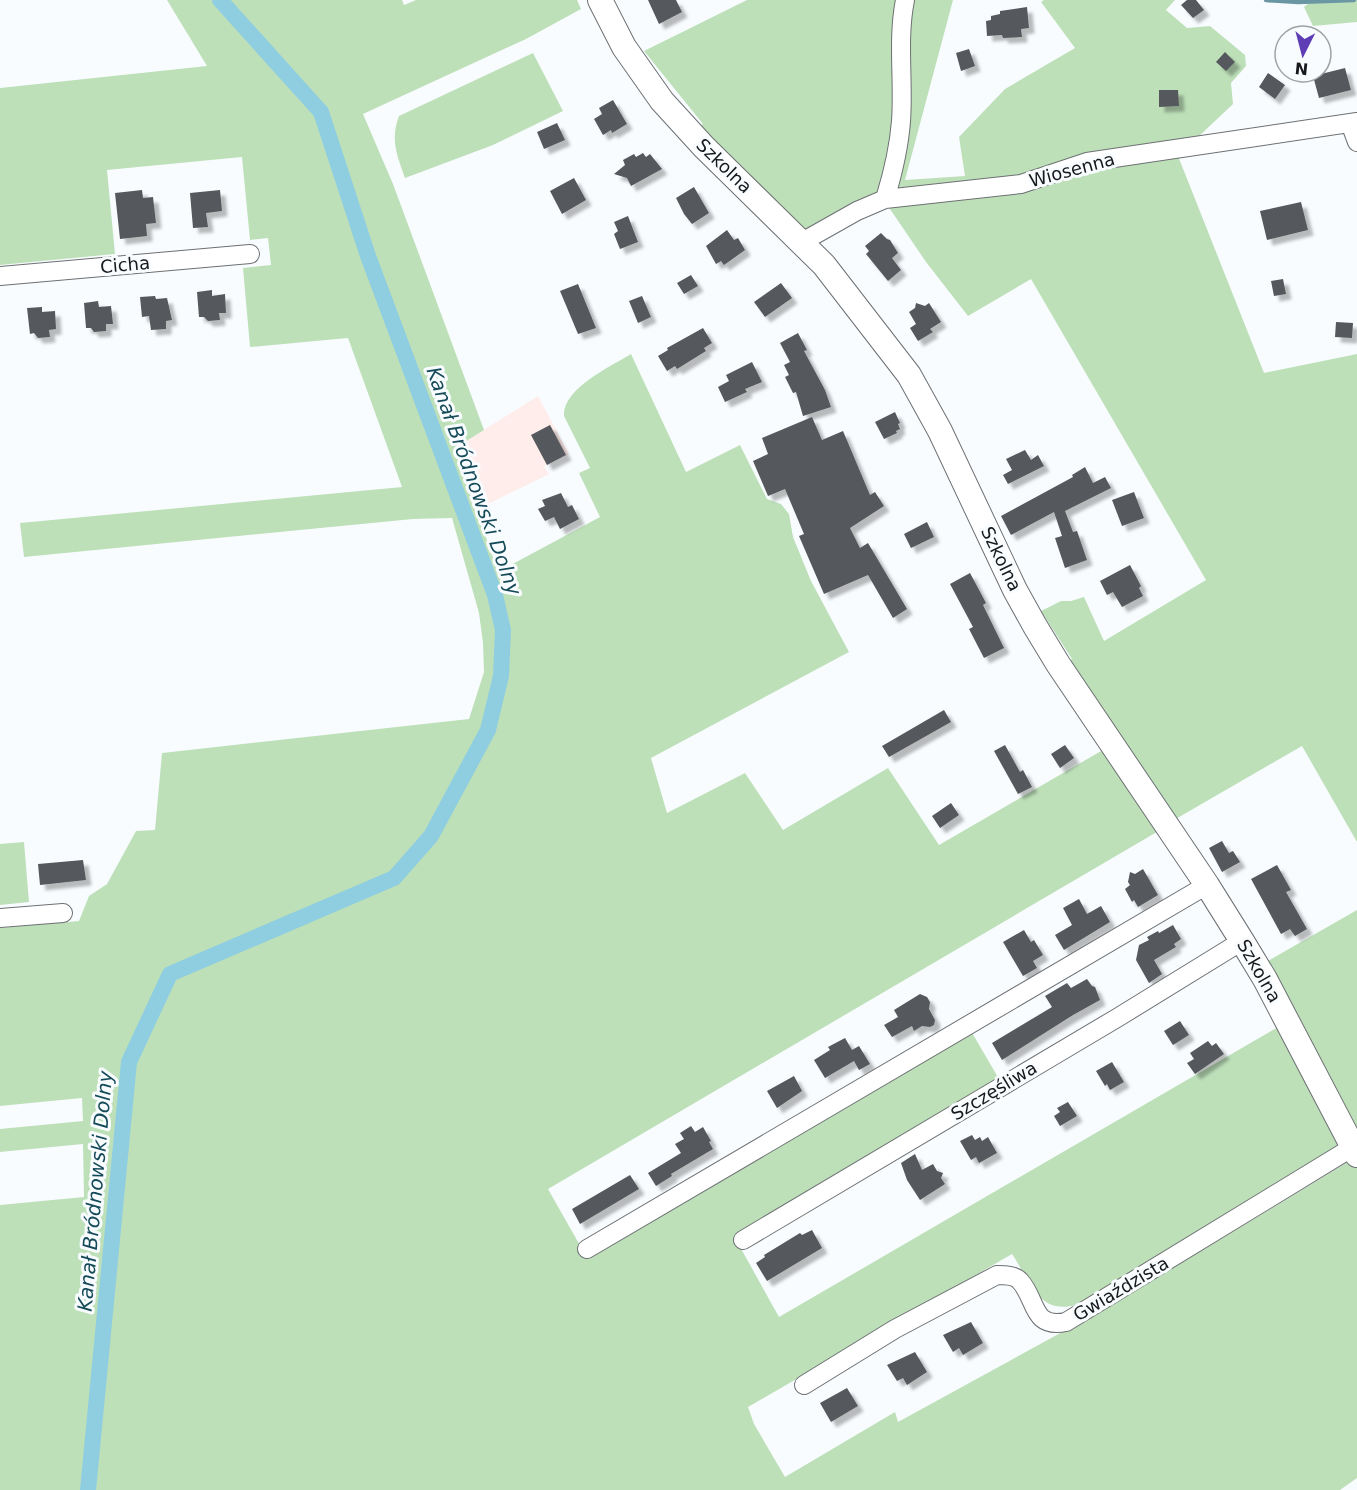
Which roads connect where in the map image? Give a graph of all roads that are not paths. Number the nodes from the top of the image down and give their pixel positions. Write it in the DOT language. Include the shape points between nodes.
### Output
graph roads {
  1 [pos="600,0"];
  2 [pos="905,0"];
  3 [pos="1354,123"];
  4 [pos="1357,142"];
  5 [pos="885,199"];
  6 [pos="802,242"];
  7 [pos="250,254"];
  8 [pos="0,276"];
  9 [pos="1208,885"];
  10 [pos="63,913"];
  11 [pos="0,918"];
  12 [pos="1242,941"];
  13 [pos="1355,1151"];
  14 [pos="743,1240"];
  15 [pos="587,1249"];
  16 [pos="804,1385"];
  1 -- 6 [label="street, Szkolna" via="624,47 662,101"];
  2 -- 5 [label="street" via="901,120 896,160"];
  3 -- 4 [label="street, Wiosenna"];
  3 -- 5 [label="street, Wiosenna" via="1087,162 1021,184"];
  5 -- 6 [label="street, Wiosenna"];
  6 -- 9 [label="street, Szkolna" via="909,375 1035,626"];
  7 -- 8 [label="street, Cicha"];
  9 -- 12 [label="street, Szkolna"];
  9 -- 15 [label="street"];
  10 -- 11 [label="street"];
  12 -- 13 [label="street, Szkolna"];
  12 -- 14 [label="street, Szczęśliwa"];
  13 -- 16 [label="street, Gwiaździsta" via="1066,1322 1053,1323 1038,1316 1020,1280 997,1275 895,1329"];
}
